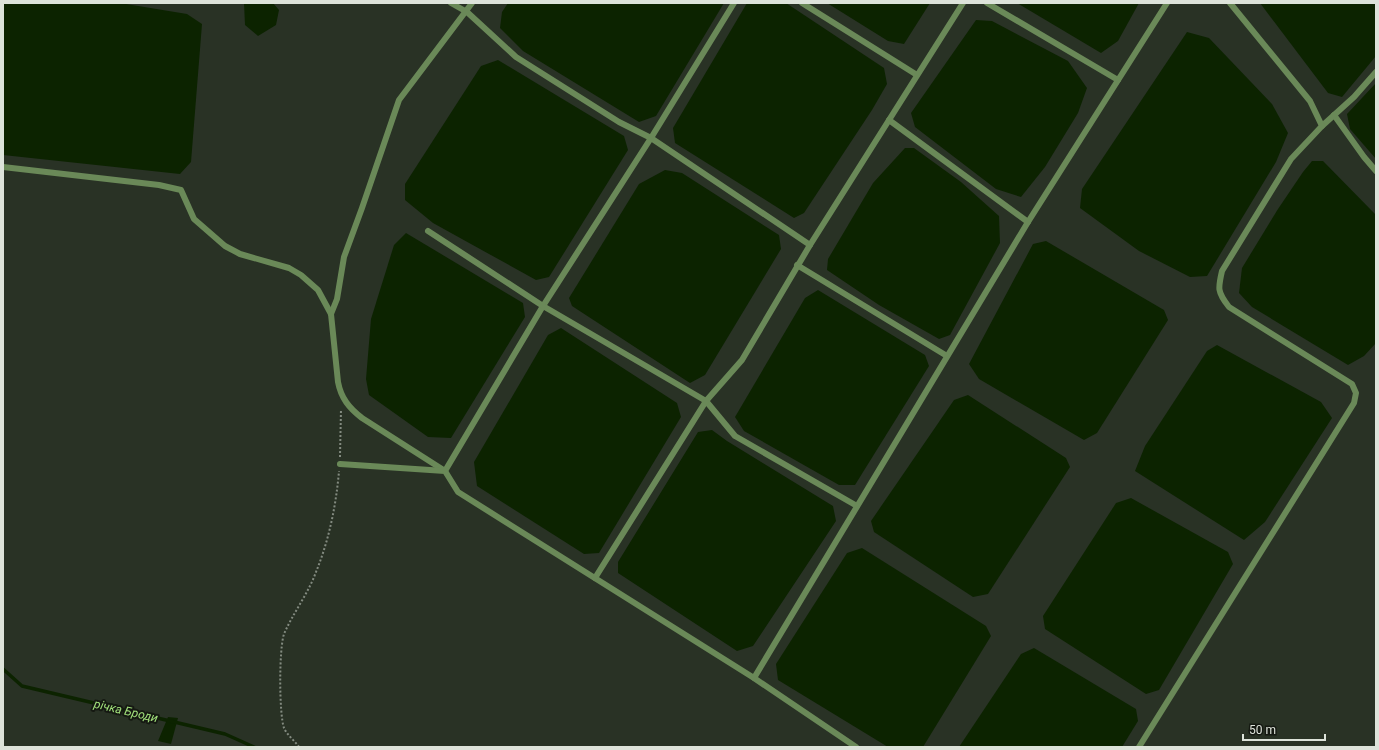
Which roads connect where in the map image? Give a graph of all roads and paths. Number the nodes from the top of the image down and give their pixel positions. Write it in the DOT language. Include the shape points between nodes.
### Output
graph roads {
  1 [pos="452,3"];
  2 [pos="472,3"];
  3 [pos="734,3"];
  4 [pos="802,3"];
  5 [pos="963,3"];
  6 [pos="987,3"];
  7 [pos="1167,3"];
  8 [pos="1230,3"];
  9 [pos="467,12"];
  10 [pos="1376,72"];
  11 [pos="917,76"];
  12 [pos="1118,80"];
  13 [pos="1334,115"];
  14 [pos="889,120"];
  15 [pos="1322,126"];
  16 [pos="650,138"];
  17 [pos="3,167"];
  18 [pos="1376,171"];
  19 [pos="1028,222"];
  20 [pos="428,231"];
  21 [pos="810,245"];
  22 [pos="797,265"];
  23 [pos="543,306"];
  24 [pos="331,314"];
  25 [pos="947,356"];
  26 [pos="340,391"];
  27 [pos="706,401"];
  28 [pos="340,464"];
  29 [pos="445,471"];
  30 [pos="857,506"];
  31 [pos="595,578"];
  32 [pos="754,678"];
  33 [pos="299,747"];
  34 [pos="856,747"];
  35 [pos="1139,747"];
  1 -- 9 [label="lane"];
  2 -- 9 [label="lane"];
  3 -- 16 [label="lane"];
  4 -- 11 [label="lane"];
  5 -- 11 [label="lane"];
  6 -- 12 [label="lane"];
  7 -- 12 [label="lane"];
  8 -- 15 [label="lane" via="1310,102"];
  9 -- 16 [label="lane" via="516,57 619,122"];
  9 -- 24 [label="lane" via="399,100 344,257 338,299"];
  10 -- 13 [label="lane"];
  11 -- 14 [label="lane"];
  12 -- 19 [label="lane"];
  13 -- 15 [label="lane"];
  13 -- 18 [label="lane"];
  14 -- 19 [label="lane"];
  14 -- 21 [label="lane"];
  15 -- 35 [label="lane" via="1291,159 1222,271 1219,285 1221,297 1229,307 1352,384 1356,393 1354,403"];
  16 -- 21 [label="lane"];
  16 -- 23 [label="lane"];
  17 -- 24 [label="lane" via="159,184 181,190 194,218 216,238 232,251 282,265 301,274 318,290"];
  19 -- 25 [label="lane"];
  20 -- 23 [label="lane"];
  21 -- 22 [label="lane"];
  22 -- 25 [label="lane"];
  22 -- 27 [label="lane" via="742,360"];
  23 -- 27 [label="lane"];
  23 -- 29 [label="lane"];
  24 -- 26 [label="lane"];
  25 -- 30 [label="lane"];
  26 -- 28 [label="path"];
  26 -- 29 [label="lane" via="356,413"];
  27 -- 30 [label="lane" via="735,436"];
  27 -- 31 [label="lane"];
  28 -- 29 [label="lane"];
  28 -- 33 [label="path" via="336,502 320,562 282,644 281,718 286,732"];
  29 -- 31 [label="lane" via="458,492"];
  30 -- 32 [label="lane"];
  31 -- 32 [label="lane"];
  32 -- 34 [label="lane"];
}
